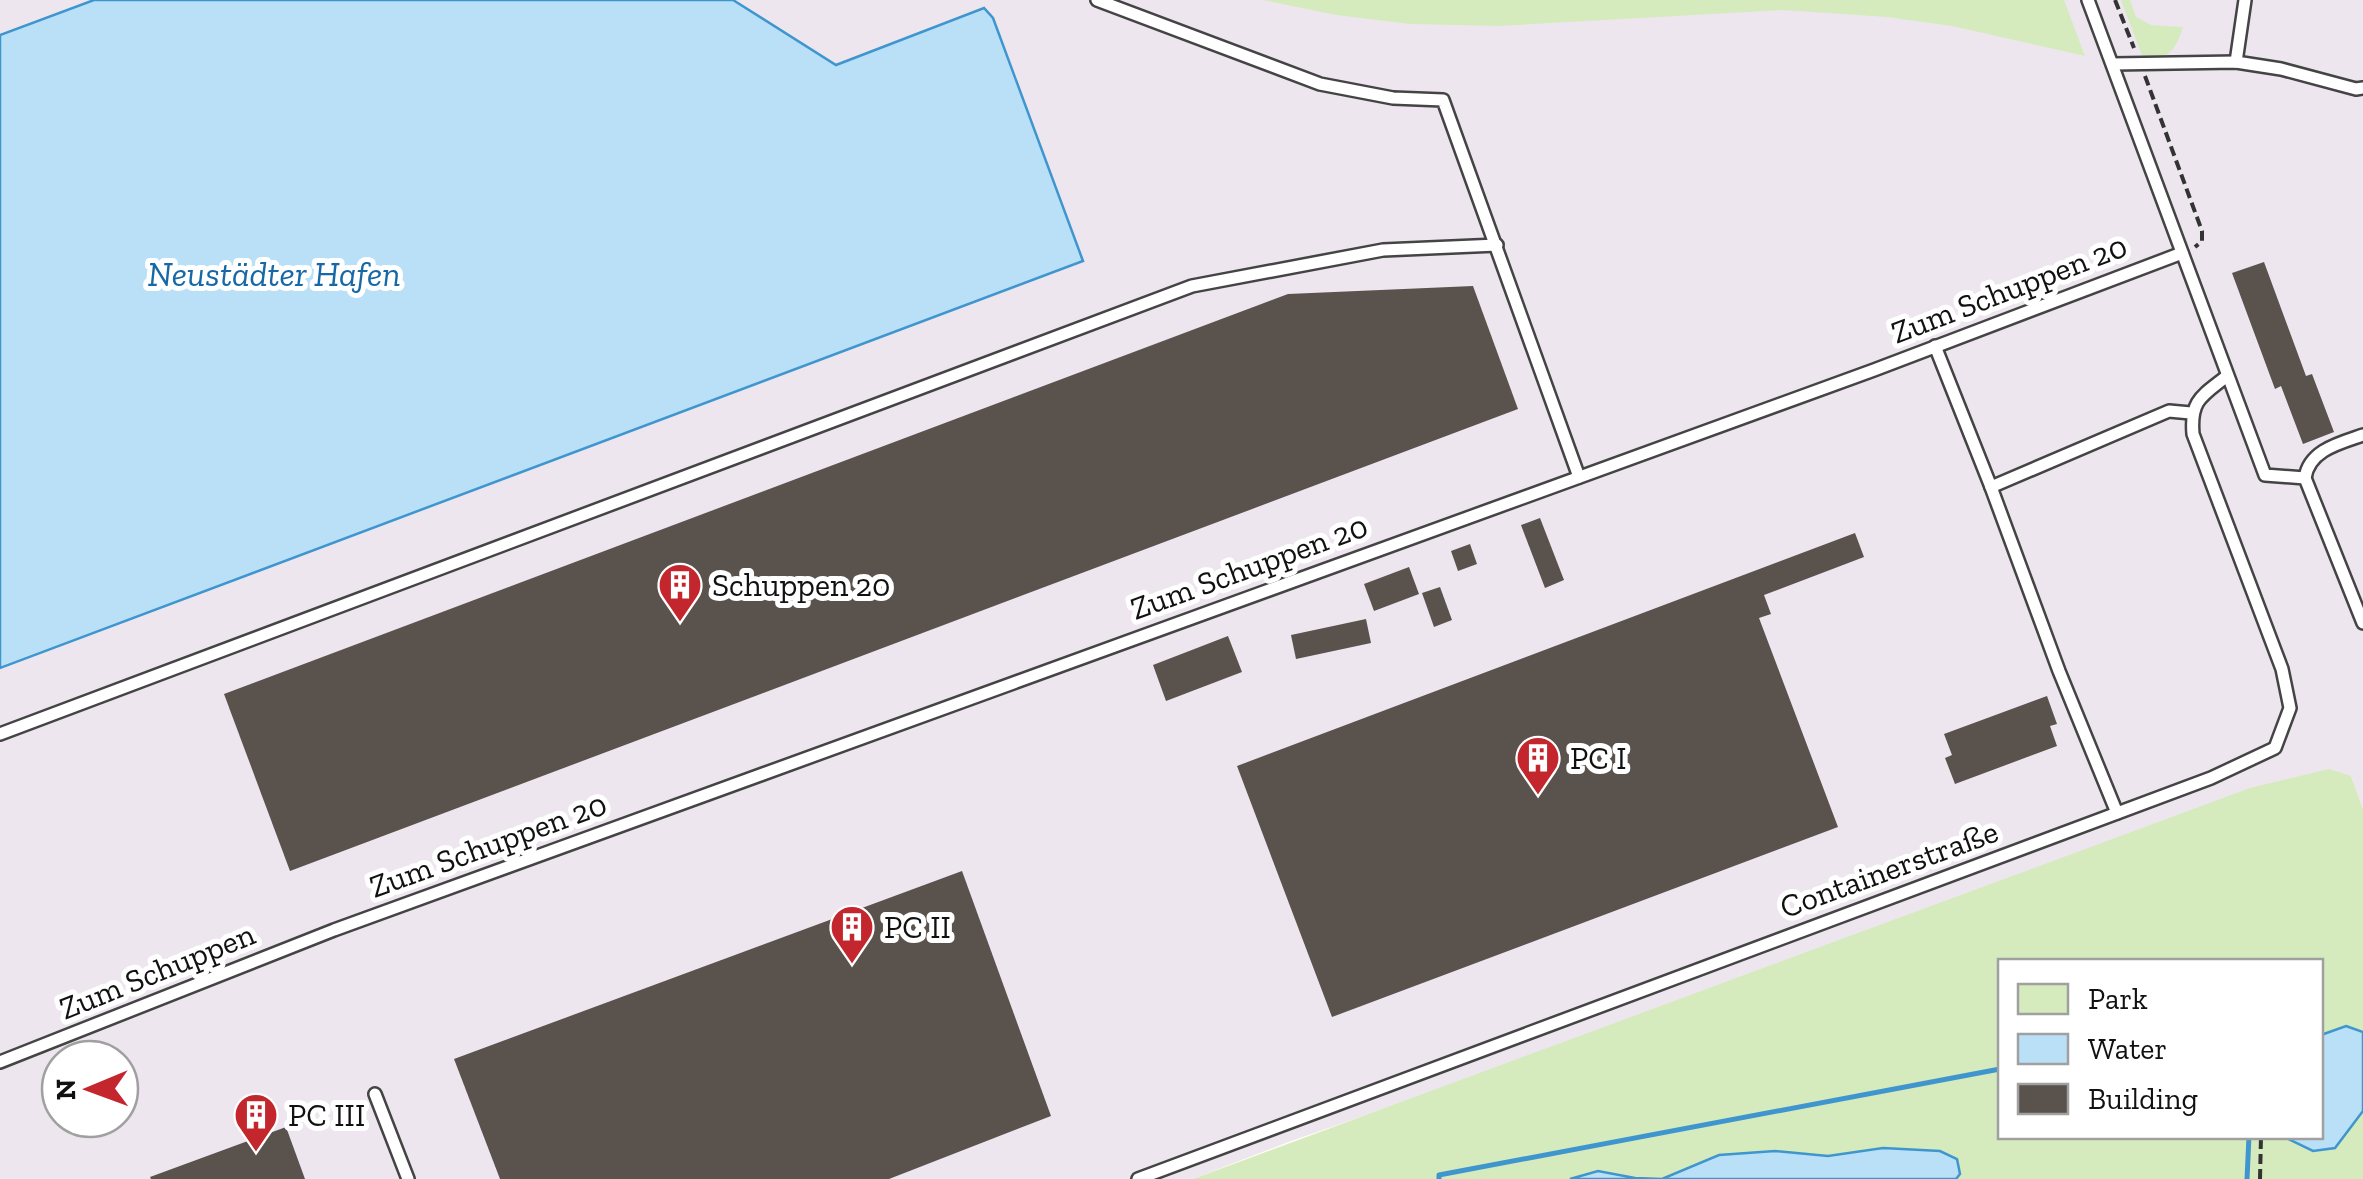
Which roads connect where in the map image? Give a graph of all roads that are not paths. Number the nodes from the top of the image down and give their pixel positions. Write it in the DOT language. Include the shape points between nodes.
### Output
graph roads {
  1 [pos="1096,0"];
  2 [pos="2088,0"];
  3 [pos="2245,0"];
  4 [pos="2236,62"];
  5 [pos="2113,64"];
  6 [pos="2363,88"];
  7 [pos="1497,245"];
  8 [pos="2182,253"];
  9 [pos="1936,346"];
  10 [pos="2227,376"];
  11 [pos="2191,414"];
  12 [pos="2363,434"];
  13 [pos="1579,477"];
  14 [pos="2306,478"];
  15 [pos="1991,487"];
  16 [pos="2363,623"];
  17 [pos="0,734"];
  18 [pos="2117,813"];
  19 [pos="334,930"];
  20 [pos="0,1062"];
  21 [pos="376,1094"];
  22 [pos="408,1179"];
  23 [pos="1138,1179"];
  1 -- 7 [label="lane" via="1320,84 1444,100"];
  2 -- 5 [label="lane"];
  3 -- 4 [label="lane"];
  4 -- 5 [label="lane"];
  4 -- 6 [label="lane"];
  5 -- 8 [label="lane"];
  7 -- 13 [label="lane"];
  7 -- 17 [label="lane" via="1383,250 1192,286"];
  8 -- 9 [label="lane, Zum Schuppen 20"];
  8 -- 10 [label="lane"];
  9 -- 13 [label="lane, Zum Schuppen 20"];
  9 -- 15 [label="lane"];
  10 -- 11 [label="lane" via="2199,398"];
  10 -- 14 [label="lane" via="2265,475"];
  11 -- 15 [label="lane" via="2169,411"];
  11 -- 18 [label="lane, Containerstraße" via="2290,708 2274,748"];
  12 -- 14 [label="lane" via="2318,454 2307,464"];
  13 -- 19 [label="lane, Zum Schuppen 20"];
  14 -- 16 [label="lane"];
  15 -- 18 [label="lane"];
  18 -- 23 [label="lane, Containerstraße"];
  19 -- 20 [label="lane, Zum Schuppen"];
  21 -- 22 [label="lane"];
}
